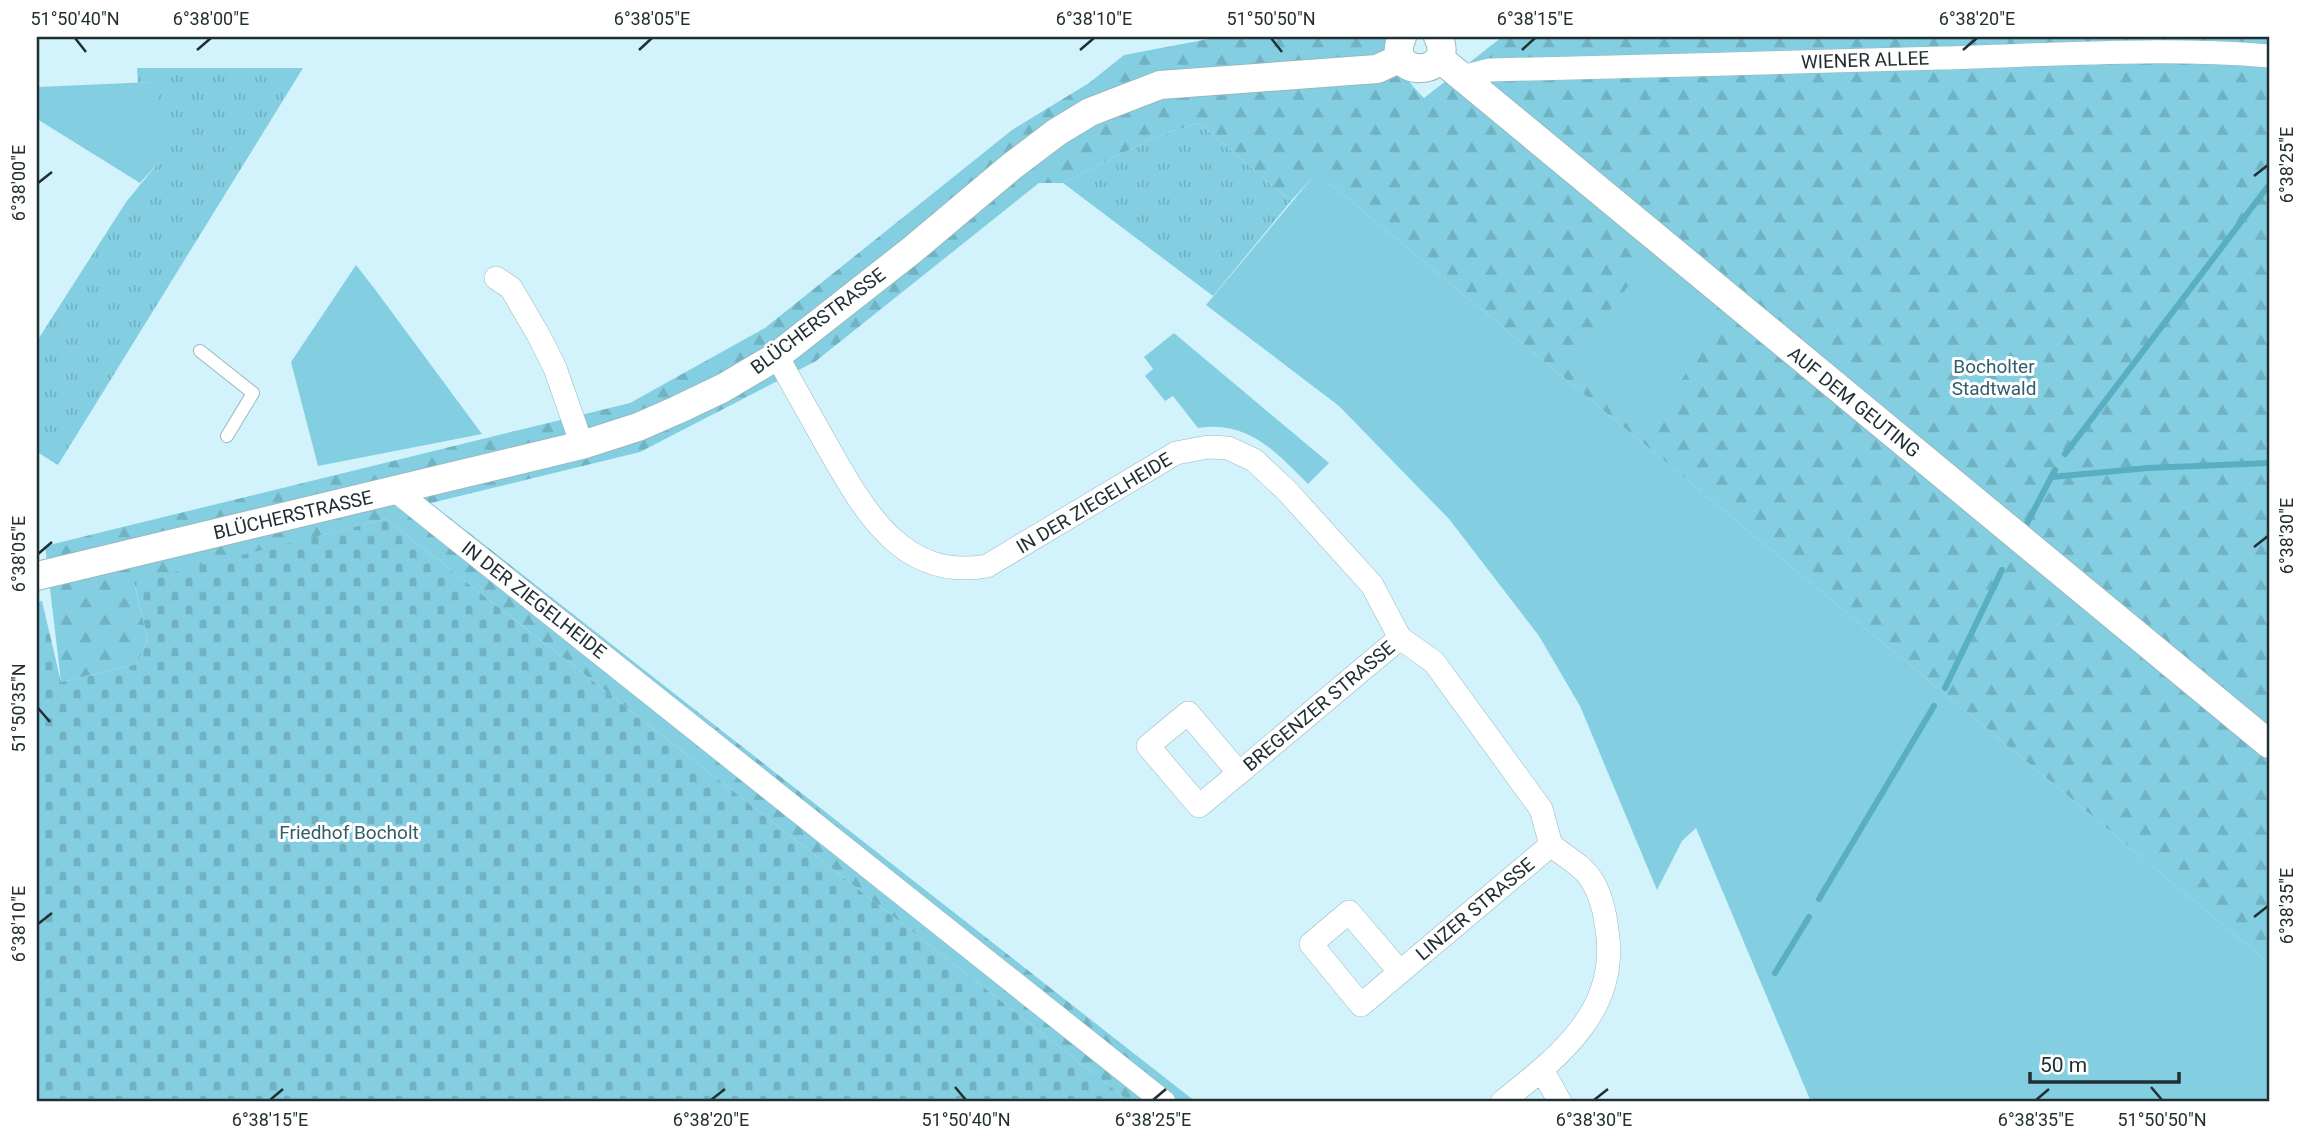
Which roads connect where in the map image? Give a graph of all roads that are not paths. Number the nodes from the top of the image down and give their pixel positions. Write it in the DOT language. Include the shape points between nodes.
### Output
graph roads {
  1 [pos="1439,47"];
  2 [pos="1402,48"];
  3 [pos="2269,56"];
  4 [pos="1462,77"];
  5 [pos="496,278"];
  6 [pos="200,351"];
  7 [pos="777,356"];
  8 [pos="227,436"];
  9 [pos="582,444"];
  10 [pos="396,491"];
  11 [pos="37,576"];
  12 [pos="1400,638"];
  13 [pos="2269,744"];
  14 [pos="1239,773"];
  15 [pos="1550,845"];
  16 [pos="1400,972"];
  17 [pos="1542,1070"];
  18 [pos="1164,1102"];
  19 [pos="1502,1102"];
  20 [pos="1560,1102"];
  1 -- 2 [label="street" via="1431,66 1417,69 1406,64"];
  1 -- 4 [label="street, AUF DEM GEUTING"];
  2 -- 7 [label="street, BLÜCHERSTRASSE" via="1377,69 1160,85 1090,112 1013,166"];
  3 -- 4 [label="street, WIENER ALLEE" via="2126,51 1490,70"];
  4 -- 13 [label="street, AUF DEM GEUTING"];
  5 -- 9 [label="street" via="510,288 539,337"];
  6 -- 8 [label="lane" via="253,393"];
  7 -- 9 [label="street, BLÜCHERSTRASSE" via="677,410"];
  7 -- 12 [label="street, IN DER ZIEGELHEIDE" via="867,513 888,536 932,565 965,570 988,566 1177,453 1228,448 1254,460 1287,491 1371,585"];
  9 -- 10 [label="street, BLÜCHERSTRASSE"];
  10 -- 11 [label="street, BLÜCHERSTRASSE"];
  10 -- 18 [label="street, IN DER ZIEGELHEIDE"];
  12 -- 14 [label="street, BREGENZER STRASSE"];
  12 -- 15 [label="street, IN DER ZIEGELHEIDE" via="1434,662 1489,737 1541,809"];
  15 -- 16 [label="street, LINZER STRASSE"];
  15 -- 17 [label="street" via="1591,879 1602,904 1610,946 1594,1011 1571,1043"];
  17 -- 19 [label="street"];
  17 -- 20 [label="street"];
}
